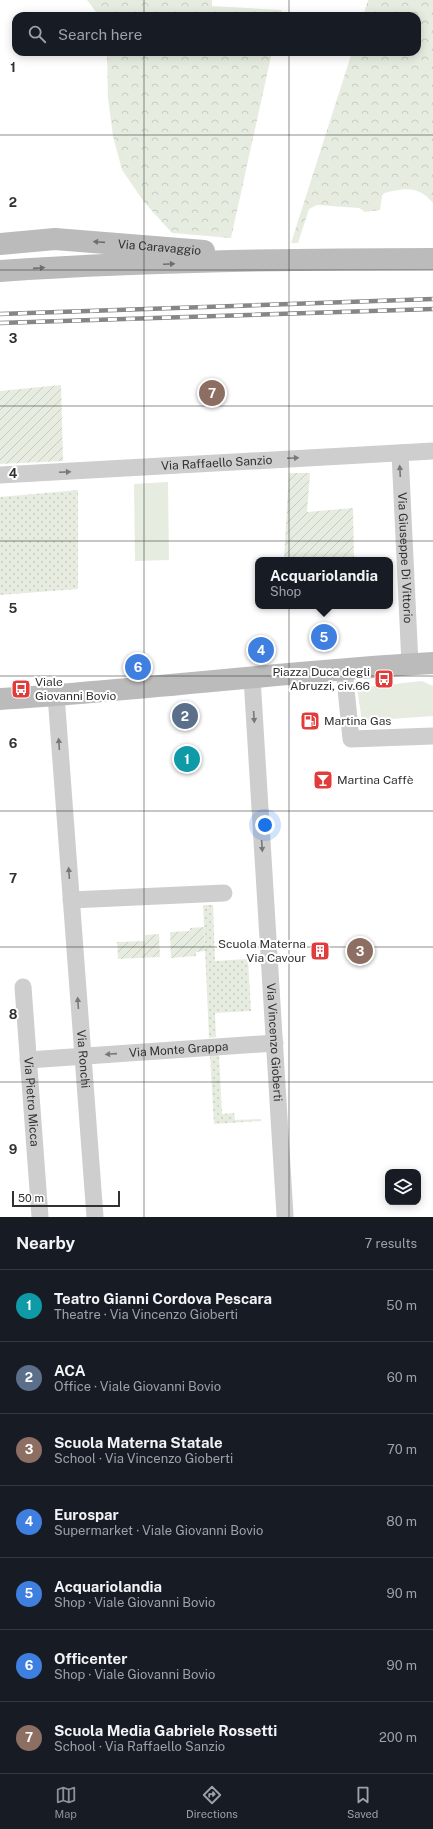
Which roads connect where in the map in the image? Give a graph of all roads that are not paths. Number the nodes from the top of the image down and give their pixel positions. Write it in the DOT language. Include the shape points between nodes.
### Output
graph roads {
  1 [pos="0,244"];
  2 [pos="319,259"];
  3 [pos="433,259"];
  4 [pos="0,271"];
  5 [pos="433,451"];
  6 [pos="400,452"];
  7 [pos="0,475"];
  8 [pos="433,663"];
  9 [pos="410,664"];
  10 [pos="344,669"];
  11 [pos="252,678"];
  12 [pos="56,695"];
  13 [pos="0,699"];
  14 [pos="433,736"];
  15 [pos="224,893"];
  16 [pos="71,900"];
  17 [pos="23,987"];
  18 [pos="275,1043"];
  19 [pos="82,1056"];
  20 [pos="28,1060"];
  21 [pos="285,1215"];
  22 [pos="40,1217"];
  23 [pos="95,1217"];
  2 -- 1 [label="street, Via Caravaggio, one-way" via="56,239"];
  2 -- 3 [label="street, Via Caravaggio"];
  4 -- 2 [label="street, Via Caravaggio, one-way"];
  5 -- 6 [label="street, Via Raffaello Sanzio"];
  7 -- 6 [label="street, Via Raffaello Sanzio, one-way"];
  9 -- 6 [label="street, Via Giuseppe Di Vittorio, one-way"];
  8 -- 9 [label="street"];
  9 -- 10 [label="street"];
  10 -- 11 [label="street"];
  10 -- 14 [label="street" via="351,739"];
  11 -- 12 [label="street"];
  11 -- 18 [label="street, Via Vincenzo Gioberti, one-way"];
  12 -- 13 [label="street"];
  16 -- 12 [label="street, Via Ronchi, one-way"];
  15 -- 16 [label="street"];
  19 -- 16 [label="street, Via Ronchi, one-way"];
  17 -- 20 [label="street, Via Pietro Micca"];
  18 -- 19 [label="street, Via Monte Grappa, one-way"];
  18 -- 21 [label="street, Via Vincenzo Gioberti"];
  19 -- 20 [label="street, Via Monte Grappa"];
  19 -- 23 [label="street, Via Ronchi"];
  20 -- 22 [label="street, Via Pietro Micca"];
}
